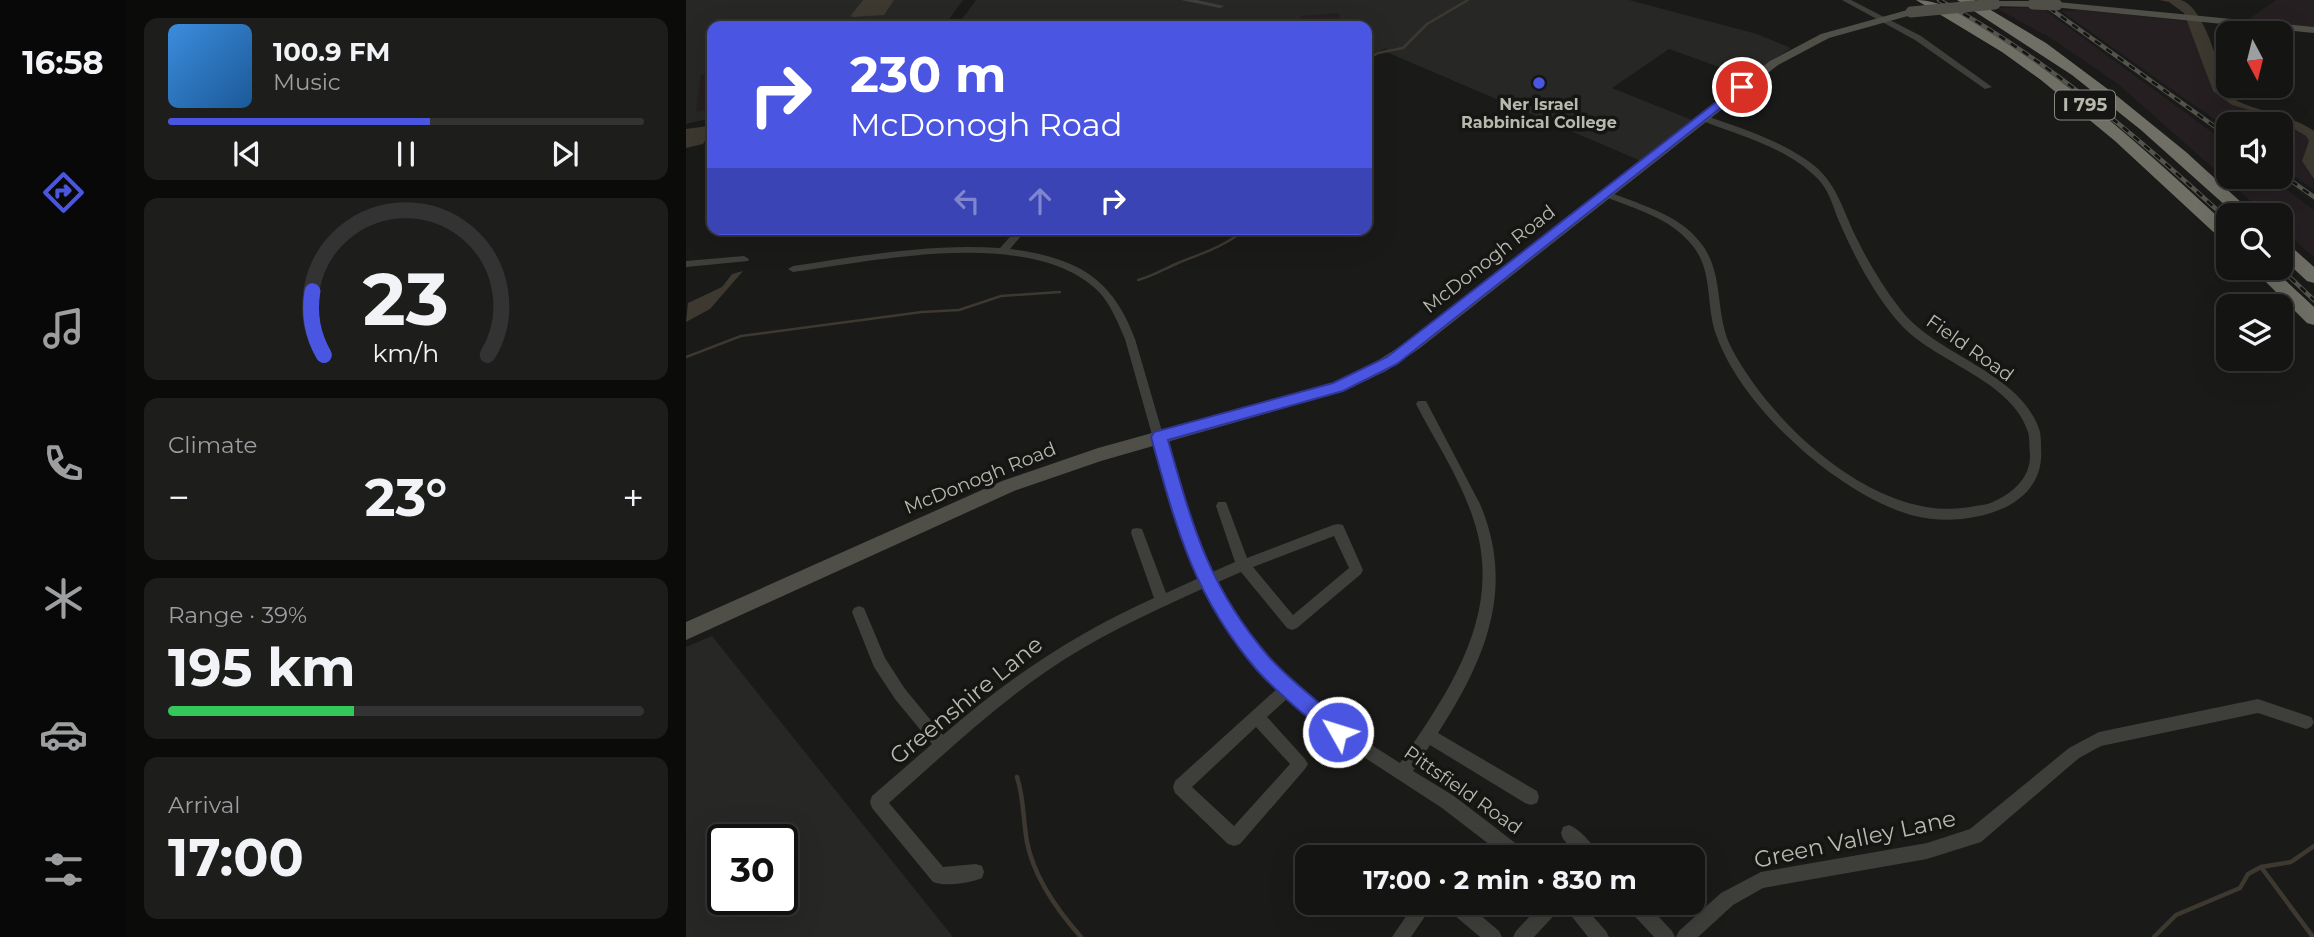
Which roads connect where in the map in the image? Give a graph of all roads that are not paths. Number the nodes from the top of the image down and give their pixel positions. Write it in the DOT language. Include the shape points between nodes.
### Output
graph roads {
  1 [pos="1185,0"];
  2 [pos="1846,0"];
  3 [pos="1923,0"];
  4 [pos="1964,0"];
  5 [pos="1220,6"];
  6 [pos="1882,19"];
  7 [pos="2314,30"];
  8 [pos="1988,87"];
  9 [pos="1703,118"];
  10 [pos="1606,194"];
  11 [pos="2233,203"];
  12 [pos="2216,225"];
  13 [pos="1017,235"];
  14 [pos="1003,251"];
  15 [pos="2293,258"];
  16 [pos="744,259"];
  17 [pos="686,264"];
  18 [pos="793,269"];
  19 [pos="2314,277"];
  20 [pos="2274,280"];
  21 [pos="2314,318"];
  22 [pos="1422,404"];
  23 [pos="1159,437"];
  24 [pos="1222,506"];
  25 [pos="1137,533"];
  26 [pos="1243,565"];
  27 [pos="1207,582"];
  28 [pos="1161,599"];
  29 [pos="859,612"];
  30 [pos="686,631"];
  31 [pos="1289,688"];
  32 [pos="1257,717"];
  33 [pos="2306,722"];
  34 [pos="1429,735"];
  35 [pos="942,745"];
  36 [pos="1402,773"];
  37 [pos="1531,797"];
  38 [pos="1569,833"];
  39 [pos="1505,845"];
  40 [pos="1580,845"];
  41 [pos="976,872"];
  42 [pos="1416,915"];
  43 [pos="1467,915"];
  44 [pos="1543,915"];
  45 [pos="1581,915"];
  46 [pos="1645,915"];
  47 [pos="1401,937"];
  48 [pos="1493,937"];
  49 [pos="1522,937"];
  50 [pos="1600,937"];
  51 [pos="1665,937"];
  52 [pos="1685,937"];
  1 -- 5 [label="street"];
  2 -- 6 [label="street"];
  3 -- 12 [label="highway, I 795" via="1994,39 2059,84"];
  4 -- 11 [label="highway, I 795" via="2089,78"];
  6 -- 7 [label="main road, McDonogh Road, bridge" via="1911,12 2033,4"];
  6 -- 8 [label="street"];
  6 -- 9 [label="main road, McDonogh Road" via="1825,36 1786,55"];
  9 -- 10 [label="main road, McDonogh Road"];
  9 -- 10 [label="street, Field Road" via="1815,171 1905,322 1931,345 1976,370 2012,398 2029,423 2037,446 2035,468 2022,491 1992,508 1946,515 1892,504 1857,487 1787,427 1740,370 1719,332 1710,267 1693,239 1672,223"];
  10 -- 23 [label="main road, McDonogh Road" via="1380,367 1324,391"];
  13 -- 14 [label="street"];
  14 -- 18 [label="street, Pittsfield Road" via="933,251"];
  14 -- 23 [label="street, Pittsfield Road" via="1062,265 1100,287 1124,323"];
  15 -- 19 [label="highway"];
  16 -- 17 [label="street"];
  20 -- 21 [label="highway"];
  22 -- 34 [label="street" via="1480,521 1490,571 1488,608 1478,646"];
  23 -- 27 [label="street, Pittsfield Road" via="1186,534"];
  23 -- 30 [label="main road, McDonogh Road" via="980,497"];
  24 -- 26 [label="street"];
  25 -- 28 [label="street"];
  26 -- 26 [label="street" via="1338,529 1356,570 1292,624"];
  26 -- 27 [label="street"];
  27 -- 28 [label="street, Greenshire Lane"];
  27 -- 31 [label="street, Pittsfield Road" via="1244,639"];
  28 -- 35 [label="street, Greenshire Lane" via="1062,653"];
  29 -- 35 [label="street" via="879,662"];
  31 -- 32 [label="street"];
  31 -- 36 [label="street, Pittsfield Road" via="1338,732"];
  32 -- 32 [label="street" via="1181,787 1234,838 1300,764"];
  33 -- 52 [label="street, Green Valley Lane" via="2258,706 2099,738 2074,753 1975,836 1927,851 1761,880 1727,899"];
  34 -- 36 [label="street"];
  34 -- 37 [label="street"];
  35 -- 41 [label="street, Greenshire Lane" via="878,802 939,876"];
  36 -- 39 [label="street, Pittsfield Road"];
  38 -- 40 [label="street"];
  42 -- 47 [label="street"];
  43 -- 48 [label="street"];
  44 -- 49 [label="street"];
  45 -- 50 [label="street"];
  46 -- 51 [label="street"];
}
